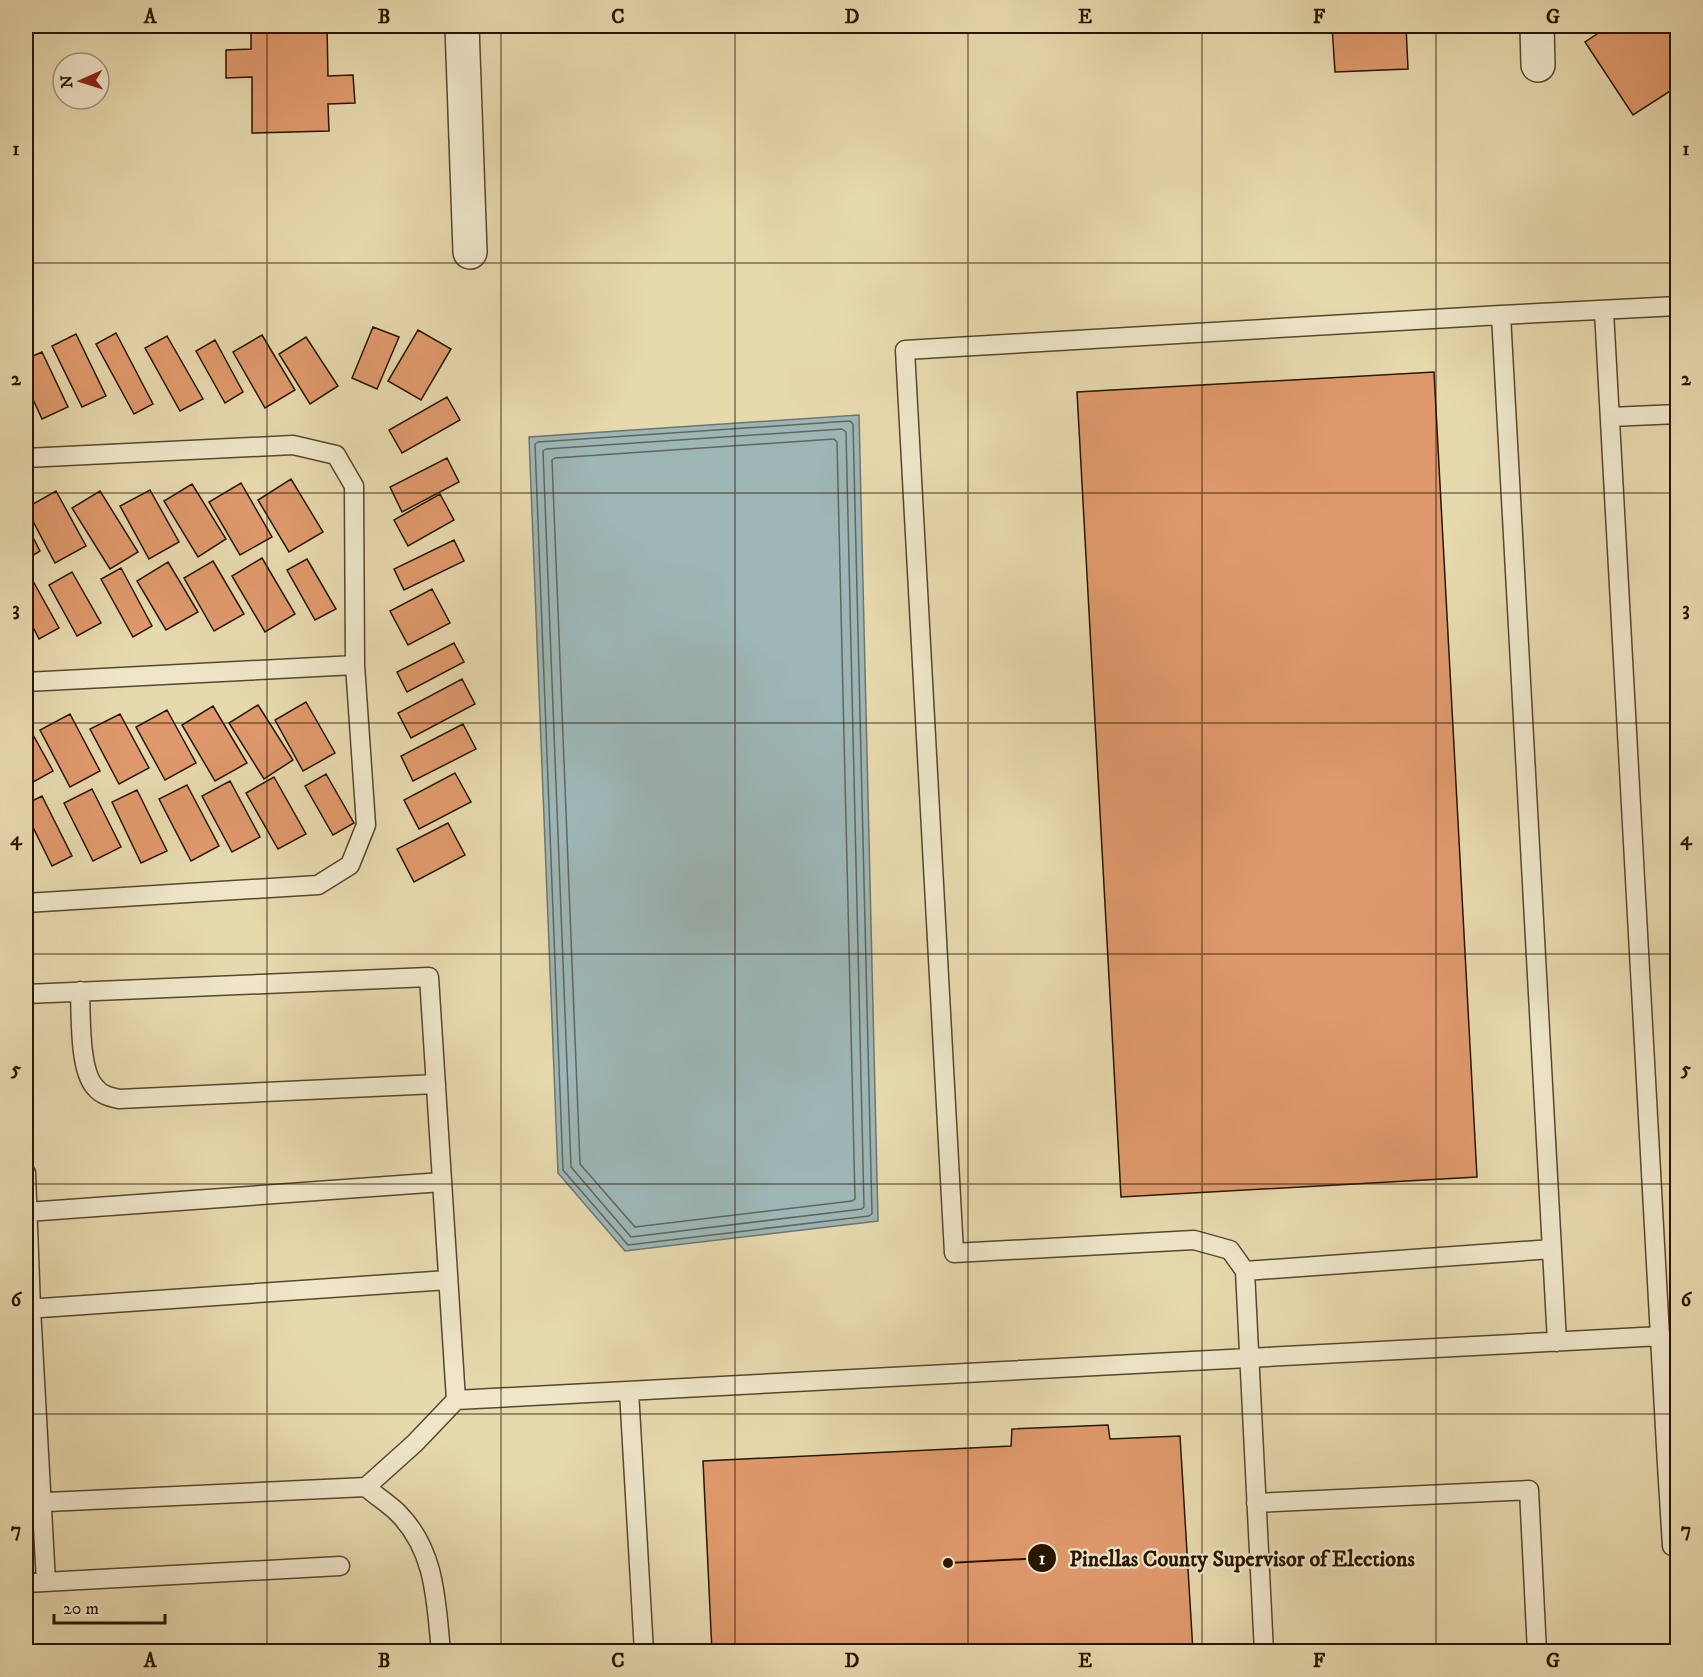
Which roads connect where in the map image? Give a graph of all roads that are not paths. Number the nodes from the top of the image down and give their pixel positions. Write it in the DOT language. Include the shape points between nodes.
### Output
graph roads {
  1 [pos="462,26"];
  2 [pos="1537,26"];
  3 [pos="1538,65"];
  4 [pos="470,252"];
  5 [pos="1677,306"];
  6 [pos="1604,311"];
  7 [pos="1501,315"];
  8 [pos="1677,414"];
  9 [pos="1610,417"];
  10 [pos="26,458"];
  11 [pos="355,665"];
  12 [pos="26,682"];
  13 [pos="26,903"];
  14 [pos="80,991"];
  15 [pos="26,994"];
  16 [pos="436,1084"];
  17 [pos="26,1173"];
  18 [pos="442,1182"];
  19 [pos="27,1212"];
  20 [pos="1552,1249"];
  21 [pos="1245,1271"];
  22 [pos="448,1280"];
  23 [pos="28,1308"];
  24 [pos="1661,1336"];
  25 [pos="1557,1342"];
  26 [pos="1250,1358"];
  27 [pos="629,1391"];
  28 [pos="456,1400"];
  29 [pos="366,1487"];
  30 [pos="34,1502"];
  31 [pos="1256,1503"];
  32 [pos="1677,1545"];
  33 [pos="340,1566"];
  34 [pos="46,1582"];
  35 [pos="26,1583"];
  36 [pos="441,1652"];
  37 [pos="644,1652"];
  38 [pos="1264,1652"];
  39 [pos="1537,1652"];
  1 -- 4 [label="street"];
  2 -- 3 [label="street"];
  5 -- 6 [label="lane"];
  6 -- 7 [label="lane"];
  6 -- 9 [label="lane"];
  7 -- 20 [label="lane"];
  7 -- 21 [label="lane" via="905,350 954,1253 1194,1240 1230,1250"];
  8 -- 9 [label="lane"];
  9 -- 24 [label="lane"];
  10 -- 11 [label="lane" via="293,445 336,454 354,486"];
  11 -- 12 [label="lane"];
  11 -- 13 [label="lane" via="366,825 350,865 318,885"];
  14 -- 15 [label="lane"];
  14 -- 16 [label="lane" via="84,1063 89,1079 96,1089 119,1100"];
  14 -- 16 [label="lane" via="429,977"];
  16 -- 18 [label="lane"];
  17 -- 19 [label="lane"];
  18 -- 19 [label="lane"];
  18 -- 22 [label="lane"];
  19 -- 23 [label="lane"];
  20 -- 21 [label="lane"];
  20 -- 25 [label="lane"];
  21 -- 26 [label="lane"];
  22 -- 23 [label="lane"];
  22 -- 28 [label="lane"];
  23 -- 30 [label="lane"];
  24 -- 25 [label="lane"];
  24 -- 32 [label="lane" via="1672,1546"];
  25 -- 26 [label="lane"];
  26 -- 27 [label="lane"];
  26 -- 31 [label="lane"];
  27 -- 28 [label="lane"];
  27 -- 37 [label="lane"];
  28 -- 29 [label="lane"];
  29 -- 30 [label="lane"];
  29 -- 36 [label="lane" via="399,1514 423,1546 435,1584"];
  30 -- 34 [label="lane"];
  31 -- 38 [label="lane"];
  31 -- 39 [label="lane" via="1529,1490"];
  33 -- 34 [label="lane"];
  34 -- 35 [label="lane"];
}
